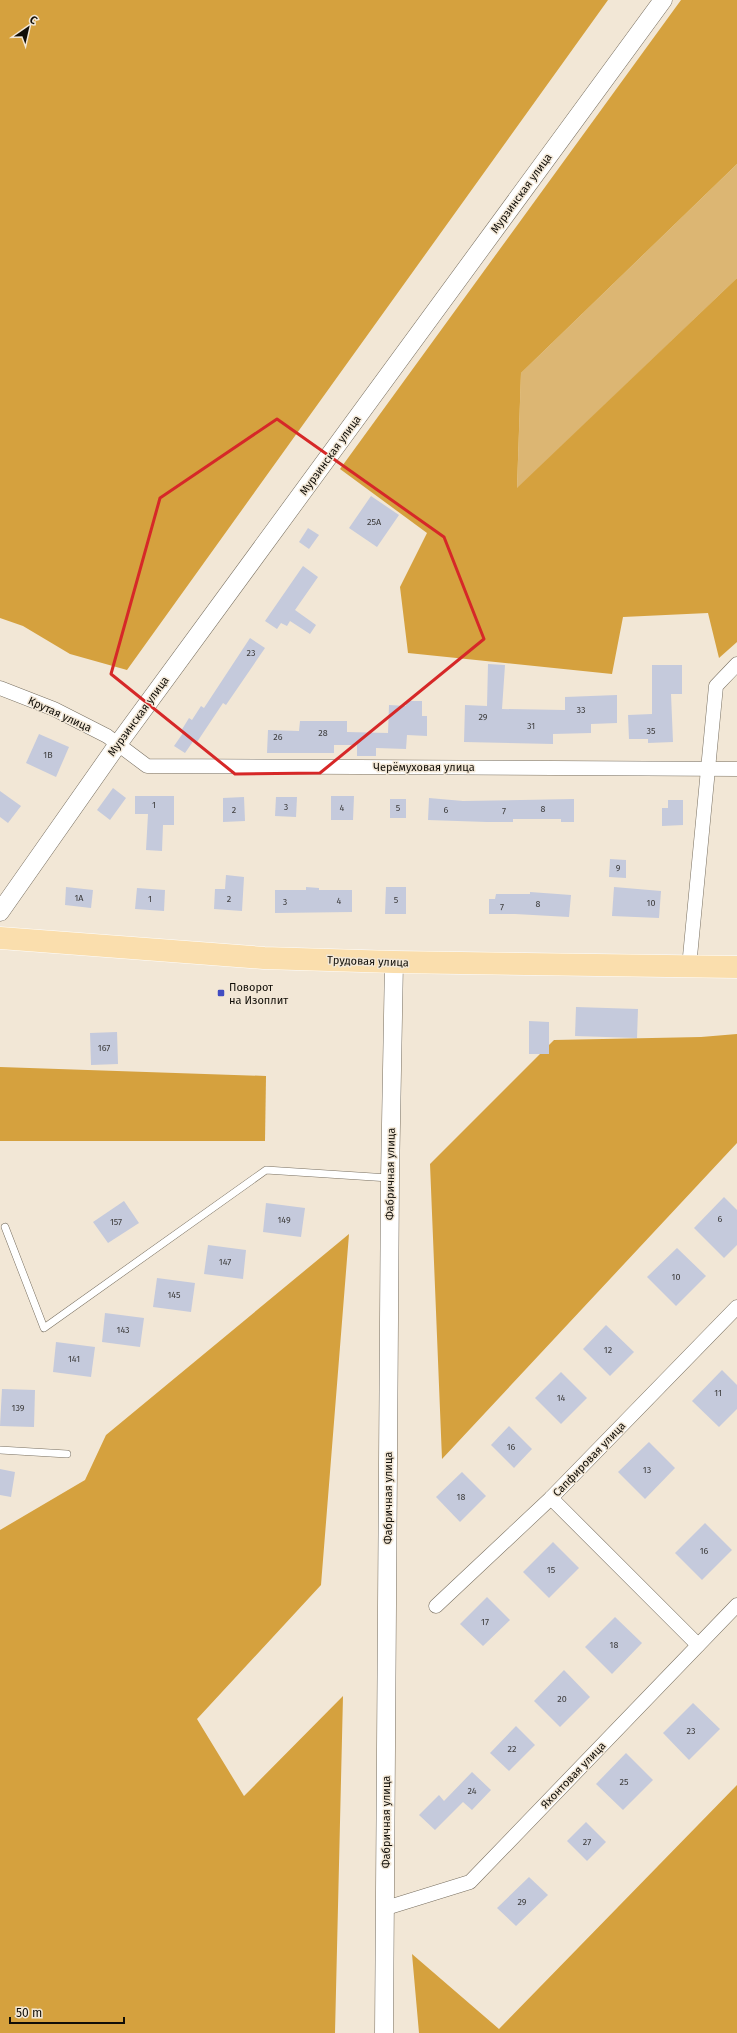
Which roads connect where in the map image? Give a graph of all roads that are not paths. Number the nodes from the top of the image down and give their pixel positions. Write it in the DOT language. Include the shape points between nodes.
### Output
graph roads {
  1 [pos="664,0"];
  2 [pos="737,664"];
  3 [pos="0,688"];
  4 [pos="118,744"];
  5 [pos="708,769"];
  6 [pos="737,769"];
  7 [pos="0,912"];
  8 [pos="0,938"];
  9 [pos="394,962"];
  10 [pos="689,967"];
  11 [pos="737,967"];
  12 [pos="390,1178"];
  13 [pos="5,1227"];
  14 [pos="737,1307"];
  15 [pos="0,1450"];
  16 [pos="67,1454"];
  17 [pos="551,1498"];
  18 [pos="737,1605"];
  19 [pos="436,1606"];
  20 [pos="698,1645"];
  21 [pos="386,1908"];
  22 [pos="384,2033"];
  1 -- 4 [label="street, Мурзинская улица"];
  2 -- 5 [label="street" via="716,686"];
  3 -- 4 [label="street, Крутая улица" via="54,709"];
  4 -- 5 [label="street, Черёмуховая улица" via="147,766"];
  4 -- 7 [label="street, Мурзинская улица"];
  5 -- 6 [label="street, Черёмуховая улица"];
  5 -- 10 [label="street"];
  8 -- 9 [label="main road, Трудовая улица" via="264,958"];
  9 -- 10 [label="main road, Трудовая улица"];
  9 -- 12 [label="street, Фабричная улица"];
  10 -- 11 [label="main road, Трудовая улица"];
  12 -- 13 [label="lane" via="266,1170 44,1328"];
  12 -- 21 [label="street, Фабричная улица"];
  14 -- 17 [label="street, Сапфировая улица"];
  15 -- 16 [label="lane"];
  17 -- 19 [label="street, Сапфировая улица"];
  17 -- 20 [label="street"];
  18 -- 20 [label="street, Яхонтовая улица"];
  20 -- 21 [label="street, Яхонтовая улица" via="470,1882"];
  21 -- 22 [label="street, Фабричная улица"];
}
